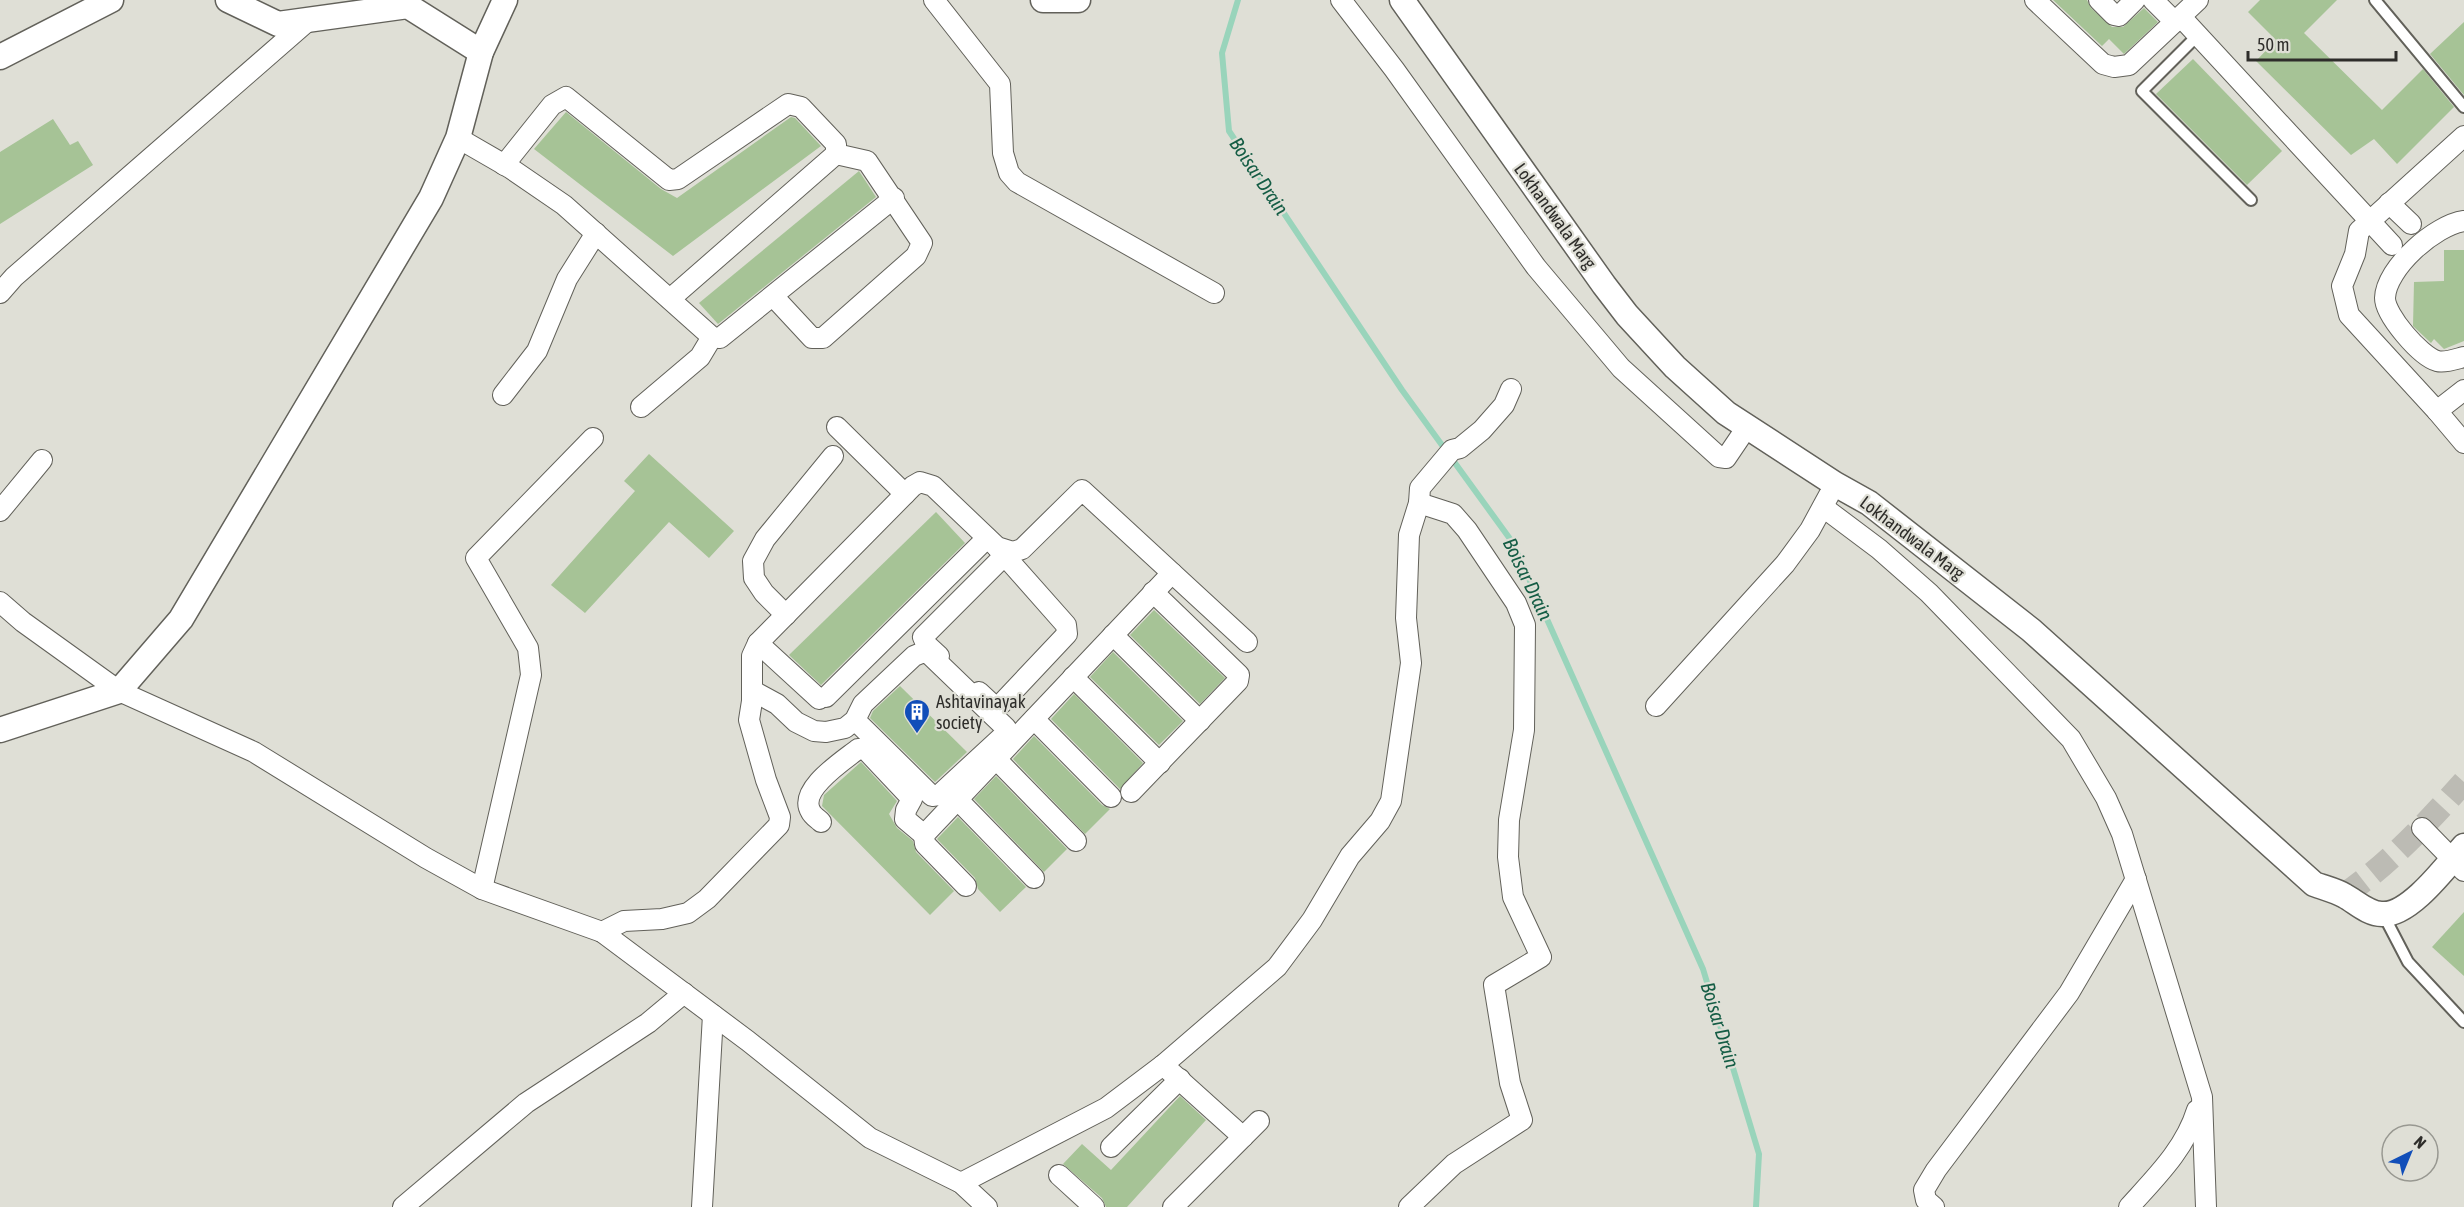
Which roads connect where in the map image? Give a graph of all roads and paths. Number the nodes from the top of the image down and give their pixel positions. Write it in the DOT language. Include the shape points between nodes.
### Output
graph roads {
  1 [pos="111,0"];
  2 [pos="228,0"];
  3 [pos="505,0"];
  4 [pos="934,0"];
  5 [pos="1043,0"];
  6 [pos="1078,0"];
  7 [pos="1341,0"];
  8 [pos="2035,0"];
  9 [pos="2099,0"];
  10 [pos="2135,0"];
  11 [pos="2153,0"];
  12 [pos="2375,0"];
  13 [pos="1408,3"];
  14 [pos="2182,10"];
  15 [pos="309,20"];
  16 [pos="2198,35"];
  17 [pos="481,52"];
  18 [pos="0,57"];
  19 [pos="2464,107"];
  20 [pos="2464,136"];
  21 [pos="458,138"];
  22 [pos="836,154"];
  23 [pos="504,165"];
  24 [pos="894,198"];
  25 [pos="2251,201"];
  26 [pos="2389,203"];
  27 [pos="2368,221"];
  28 [pos="2464,221"];
  29 [pos="2411,225"];
  30 [pos="596,233"];
  31 [pos="2392,245"];
  32 [pos="0,293"];
  33 [pos="1214,293"];
  34 [pos="773,296"];
  35 [pos="670,299"];
  36 [pos="712,337"];
  37 [pos="2464,357"];
  38 [pos="1511,389"];
  39 [pos="2464,390"];
  40 [pos="502,395"];
  41 [pos="641,407"];
  42 [pos="2438,411"];
  43 [pos="837,427"];
  44 [pos="1748,427"];
  45 [pos="593,438"];
  46 [pos="2464,443"];
  47 [pos="833,456"];
  48 [pos="42,460"];
  49 [pos="1835,484"];
  50 [pos="905,494"];
  51 [pos="1419,495"];
  52 [pos="1823,507"];
  53 [pos="0,511"];
  54 [pos="996,547"];
  55 [pos="1172,573"];
  56 [pos="1153,592"];
  57 [pos="0,602"];
  58 [pos="786,615"];
  59 [pos="1113,635"];
  60 [pos="1247,642"];
  61 [pos="758,644"];
  62 [pos="1073,677"];
  63 [pos="119,691"];
  64 [pos="753,691"];
  65 [pos="1656,706"];
  66 [pos="1034,719"];
  67 [pos="855,720"];
  68 [pos="1200,720"];
  69 [pos="0,730"];
  70 [pos="837,730"];
  71 [pos="858,748"];
  72 [pos="996,759"];
  73 [pos="1160,763"];
  74 [pos="1131,792"];
  75 [pos="1111,796"];
  76 [pos="958,800"];
  77 [pos="821,822"];
  78 [pos="2422,828"];
  79 [pos="924,835"];
  80 [pos="1076,842"];
  81 [pos="2460,859"];
  82 [pos="1034,878"];
  83 [pos="2136,879"];
  84 [pos="966,886"];
  85 [pos="482,889"];
  86 [pos="2383,914"];
  87 [pos="602,932"];
  88 [pos="684,993"];
  89 [pos="713,1015"];
  90 [pos="2464,1022"];
  91 [pos="1163,1065"];
  92 [pos="1179,1079"];
  93 [pos="1122,1096"];
  94 [pos="2202,1097"];
  95 [pos="1143,1115"];
  96 [pos="1259,1121"];
  97 [pos="1243,1137"];
  98 [pos="1111,1147"];
  99 [pos="1059,1175"];
  100 [pos="961,1183"];
  101 [pos="403,1207"];
  102 [pos="702,1207"];
  103 [pos="987,1207"];
  104 [pos="1094,1207"];
  105 [pos="1173,1207"];
  106 [pos="1409,1207"];
  107 [pos="1935,1207"];
  108 [pos="2129,1207"];
  109 [pos="2206,1207"];
  1 -- 18 [label="street"];
  2 -- 15 [label="street" via="278,24"];
  3 -- 17 [label="street"];
  4 -- 33 [label="street" via="1000,84 1003,153 1008,173 1017,182"];
  5 -- 6 [label="street"];
  7 -- 44 [label="street" via="1536,267 1621,368 1719,458 1726,458"];
  8 -- 14 [label="street" via="2103,64 2114,67 2129,65"];
  9 -- 10 [label="street" via="2119,16"];
  11 -- 14 [label="street"];
  12 -- 19 [label="lane"];
  13 -- 44 [label="street, Lokhandwala Marg" via="1552,213 1628,315 1675,367 1726,413"];
  14 -- 16 [label="street"];
  15 -- 17 [label="street" via="408,6"];
  15 -- 32 [label="street"];
  16 -- 25 [label="lane" via="2142,91"];
  16 -- 27 [label="street"];
  17 -- 21 [label="street"];
  20 -- 26 [label="street"];
  21 -- 23 [label="street"];
  21 -- 63 [label="street" via="431,198 181,619"];
  22 -- 23 [label="street" via="836,144 801,107 788,104 678,179 669,180 566,97 552,105"];
  22 -- 24 [label="street" via="867,161"];
  22 -- 35 [label="street"];
  23 -- 30 [label="street" via="564,204"];
  24 -- 34 [label="street"];
  24 -- 34 [label="street" via="922,243 916,256 822,338 812,338"];
  26 -- 27 [label="street"];
  26 -- 29 [label="street"];
  27 -- 31 [label="street"];
  27 -- 42 [label="street" via="2359,231 2342,286 2349,315"];
  28 -- 37 [label="street" via="2441,229 2402,261 2389,281 2385,299 2388,312 2419,351 2437,361"];
  30 -- 35 [label="street"];
  30 -- 40 [label="street" via="567,279 537,351"];
  34 -- 36 [label="street" via="727,334"];
  35 -- 36 [label="street"];
  36 -- 41 [label="street" via="700,357"];
  38 -- 51 [label="street" via="1504,405 1482,430 1452,450"];
  39 -- 42 [label="street"];
  42 -- 46 [label="street"];
  43 -- 50 [label="street"];
  44 -- 49 [label="street, Lokhandwala Marg"];
  45 -- 85 [label="street" via="476,558 528,648 531,675"];
  47 -- 58 [label="street" via="765,539 753,561 754,578"];
  48 -- 53 [label="street"];
  49 -- 52 [label="street"];
  49 -- 86 [label="street, Lokhandwala Marg" via="1869,503 2031,630 2314,884"];
  50 -- 54 [label="street" via="920,482 933,486"];
  50 -- 58 [label="street"];
  51 -- 91 [label="street" via="1409,535 1406,618 1411,663 1391,801 1277,967"];
  51 -- 106 [label="street" via="1453,514 1467,530 1516,603 1525,625 1524,730 1509,820 1508,857 1513,897 1541,957 1494,985 1510,1083 1522,1120 1454,1164"];
  52 -- 65 [label="street" via="1785,564"];
  52 -- 83 [label="street" via="1929,593 2071,739 2106,798"];
  54 -- 54 [label="street" via="1066,625 1067,634 1001,704 993,705 923,637"];
  54 -- 55 [label="street" via="1012,552 1022,549 1082,490"];
  54 -- 61 [label="street" via="823,698"];
  55 -- 56 [label="street"];
  55 -- 60 [label="street"];
  56 -- 59 [label="street"];
  56 -- 68 [label="street" via="1239,675 1238,681"];
  57 -- 63 [label="street"];
  58 -- 61 [label="street"];
  59 -- 62 [label="street"];
  59 -- 68 [label="street"];
  61 -- 64 [label="street" via="752,656"];
  62 -- 66 [label="street"];
  62 -- 73 [label="street"];
  63 -- 69 [label="street"];
  63 -- 85 [label="street" via="254,752"];
  64 -- 70 [label="street" via="814,731"];
  64 -- 87 [label="street" via="749,720 780,817 779,825 708,899 688,913 624,921"];
  66 -- 72 [label="street"];
  66 -- 75 [label="street"];
  67 -- 67 [label="street" via="862,704 914,656 926,651 1006,728 1005,734 939,795 932,796"];
  67 -- 70 [label="street"];
  68 -- 73 [label="street"];
  70 -- 71 [label="street"];
  71 -- 77 [label="street" via="813,788 808,799 810,811"];
  71 -- 79 [label="street" via="865,749 912,799 904,819"];
  72 -- 76 [label="street"];
  72 -- 80 [label="street"];
  73 -- 74 [label="street"];
  76 -- 79 [label="street"];
  76 -- 82 [label="street"];
  78 -- 81 [label="street"];
  79 -- 84 [label="street" via="925,844"];
  81 -- 86 [label="street" via="2414,901"];
  83 -- 94 [label="street"];
  83 -- 107 [label="street" via="2069,993 1936,1170 1924,1190 1926,1200"];
  85 -- 87 [label="street"];
  86 -- 90 [label="lane" via="2408,962"];
  87 -- 88 [label="street"];
  88 -- 89 [label="street"];
  88 -- 101 [label="street" via="648,1023 526,1103"];
  89 -- 100 [label="street" via="870,1138"];
  89 -- 102 [label="street"];
  91 -- 92 [label="street"];
  91 -- 93 [label="street"];
  92 -- 95 [label="street"];
  92 -- 97 [label="street"];
  93 -- 95 [label="street"];
  93 -- 100 [label="street"];
  94 -- 108 [label="street" via="2190,1132 2160,1174"];
  94 -- 109 [label="street"];
  95 -- 98 [label="street"];
  96 -- 97 [label="street"];
  97 -- 105 [label="street"];
  99 -- 104 [label="street"];
  100 -- 103 [label="street"];
}
